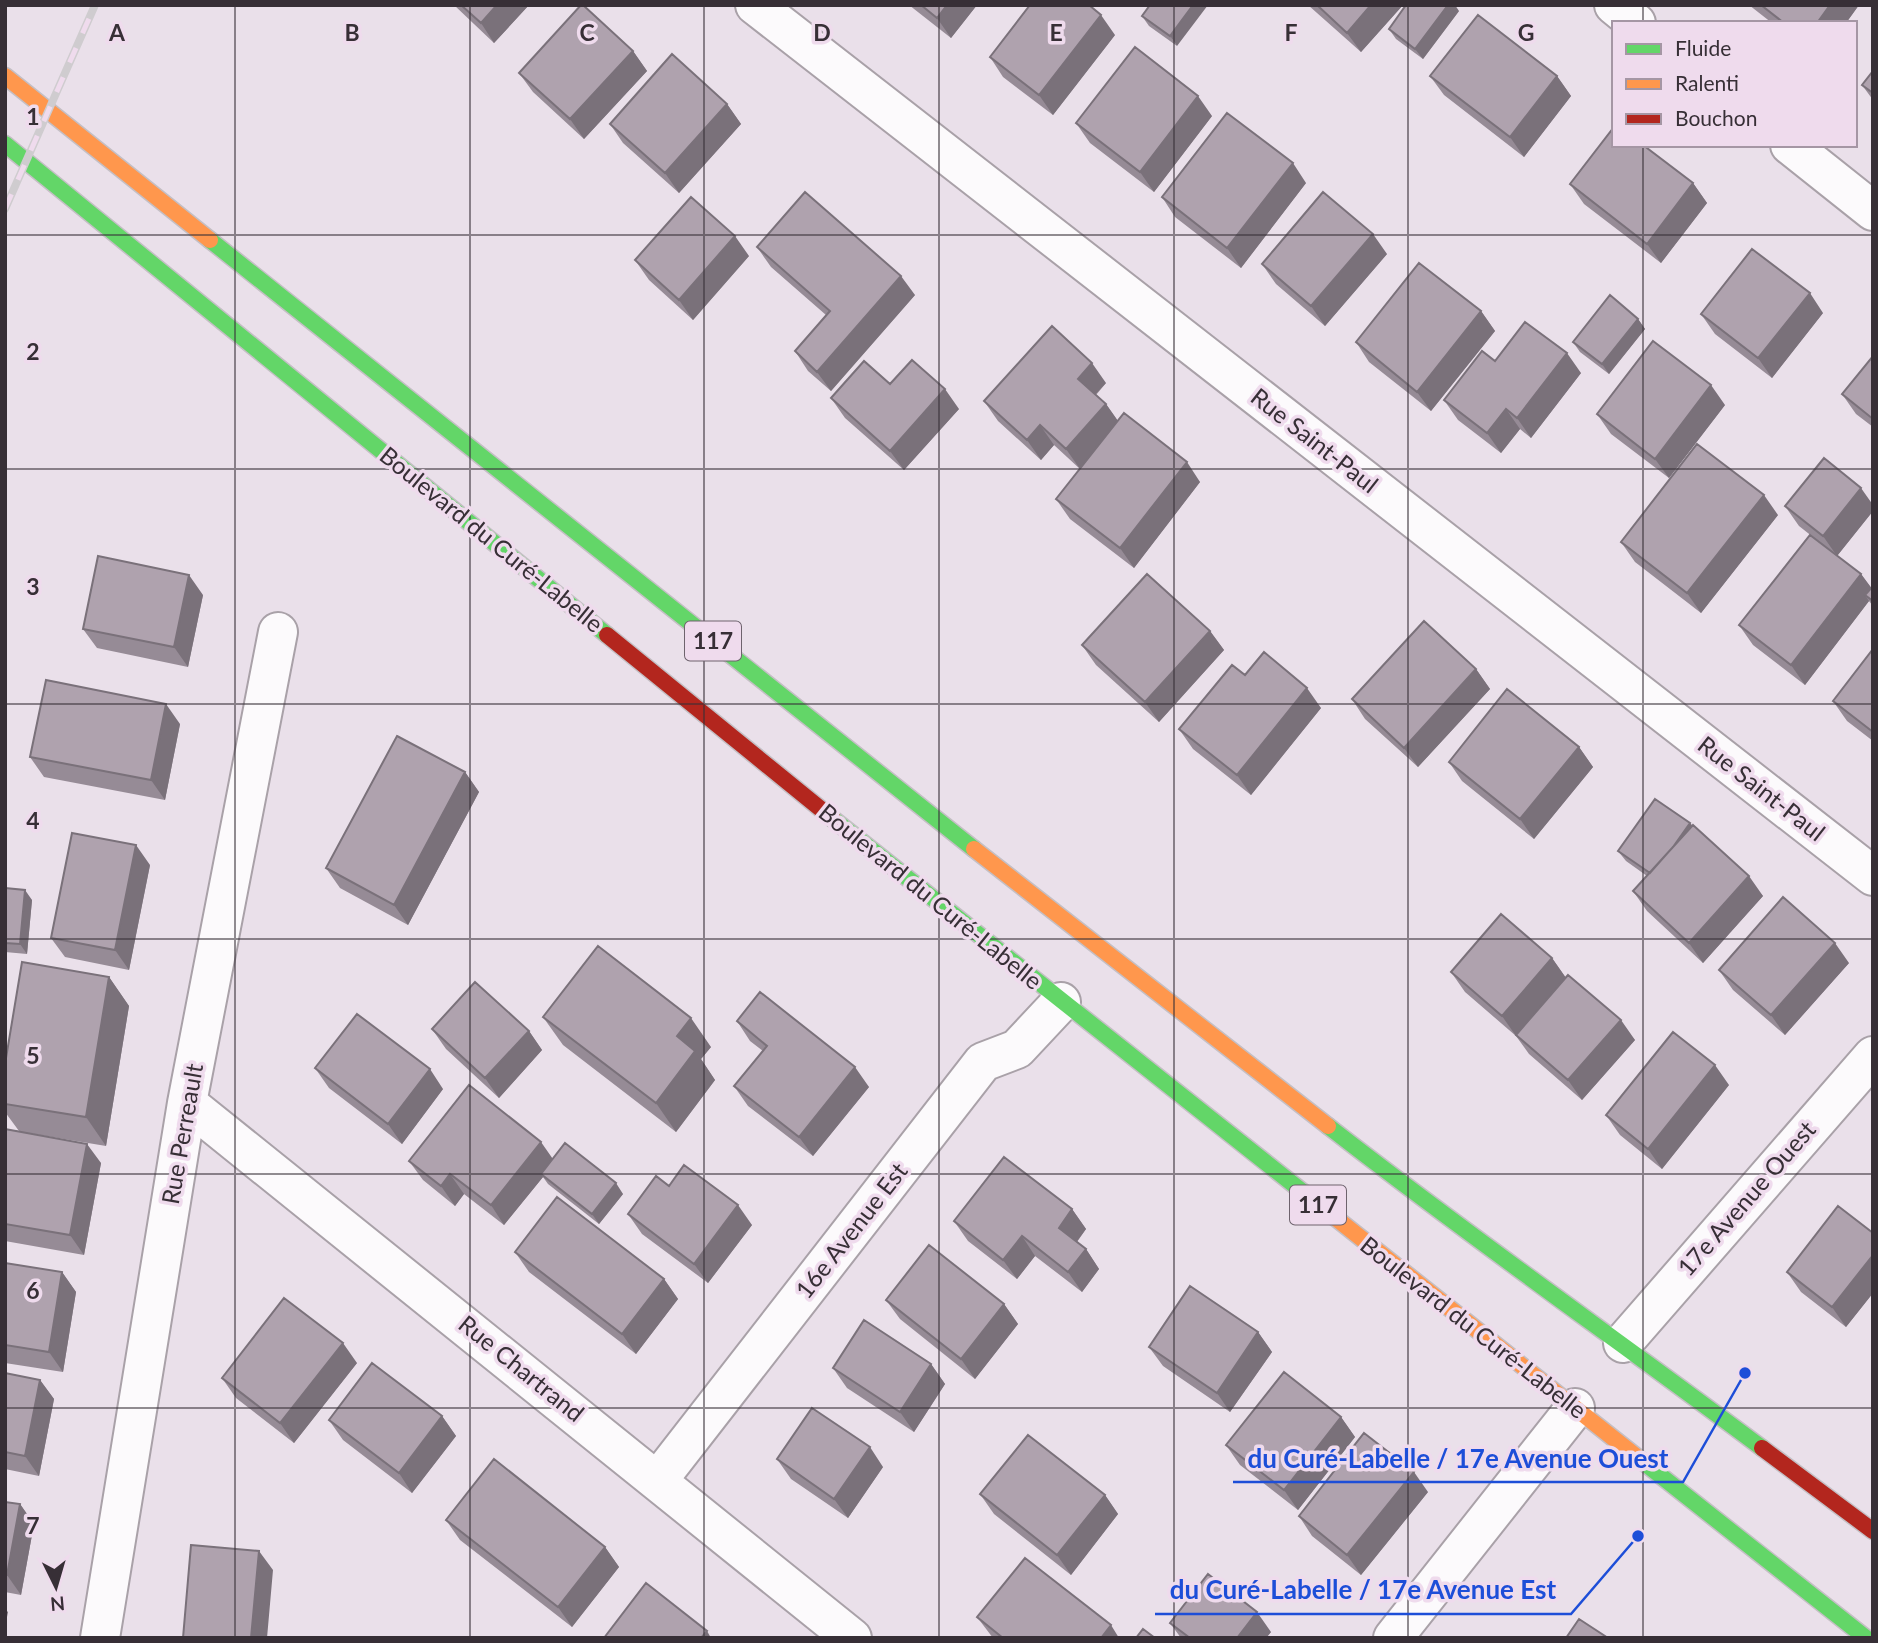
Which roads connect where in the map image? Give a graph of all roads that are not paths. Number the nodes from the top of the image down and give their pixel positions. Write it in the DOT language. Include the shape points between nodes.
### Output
graph roads {
  1 [pos="755,5"];
  2 [pos="1614,5"];
  3 [pos="1634,21"];
  4 [pos="5,76"];
  5 [pos="5,144"];
  6 [pos="1793,147"];
  7 [pos="1873,211"];
  8 [pos="278,632"];
  9 [pos="1873,876"];
  10 [pos="1061,1002"];
  11 [pos="1873,1056"];
  12 [pos="187,1103"];
  13 [pos="1623,1343"];
  14 [pos="1575,1408"];
  15 [pos="658,1480"];
  16 [pos="1873,1531"];
  17 [pos="100,1638"];
  18 [pos="852,1638"];
  19 [pos="1393,1638"];
  20 [pos="1866,1638"];
  1 -- 9 [label="street, Rue Saint-Paul"];
  2 -- 3 [label="street"];
  4 -- 13 [label="main road, 117" via="1100,948 1424,1201"];
  5 -- 10 [label="main road, Boulevard du Curé-Labelle / 117"];
  6 -- 7 [label="street"];
  8 -- 12 [label="street, Rue Perreault"];
  10 -- 14 [label="main road, Boulevard du Curé-Labelle / 117"];
  10 -- 15 [label="street, 16e Avenue Est" via="1017,1049 983,1062"];
  11 -- 13 [label="street, 17e Avenue Ouest"];
  12 -- 15 [label="street, Rue Chartrand"];
  12 -- 17 [label="street, Rue Perreault"];
  13 -- 16 [label="main road, 117"];
  14 -- 19 [label="street"];
  14 -- 20 [label="main road, Boulevard du Curé-Labelle / 117"];
  15 -- 18 [label="street, Rue Chartrand"];
}
